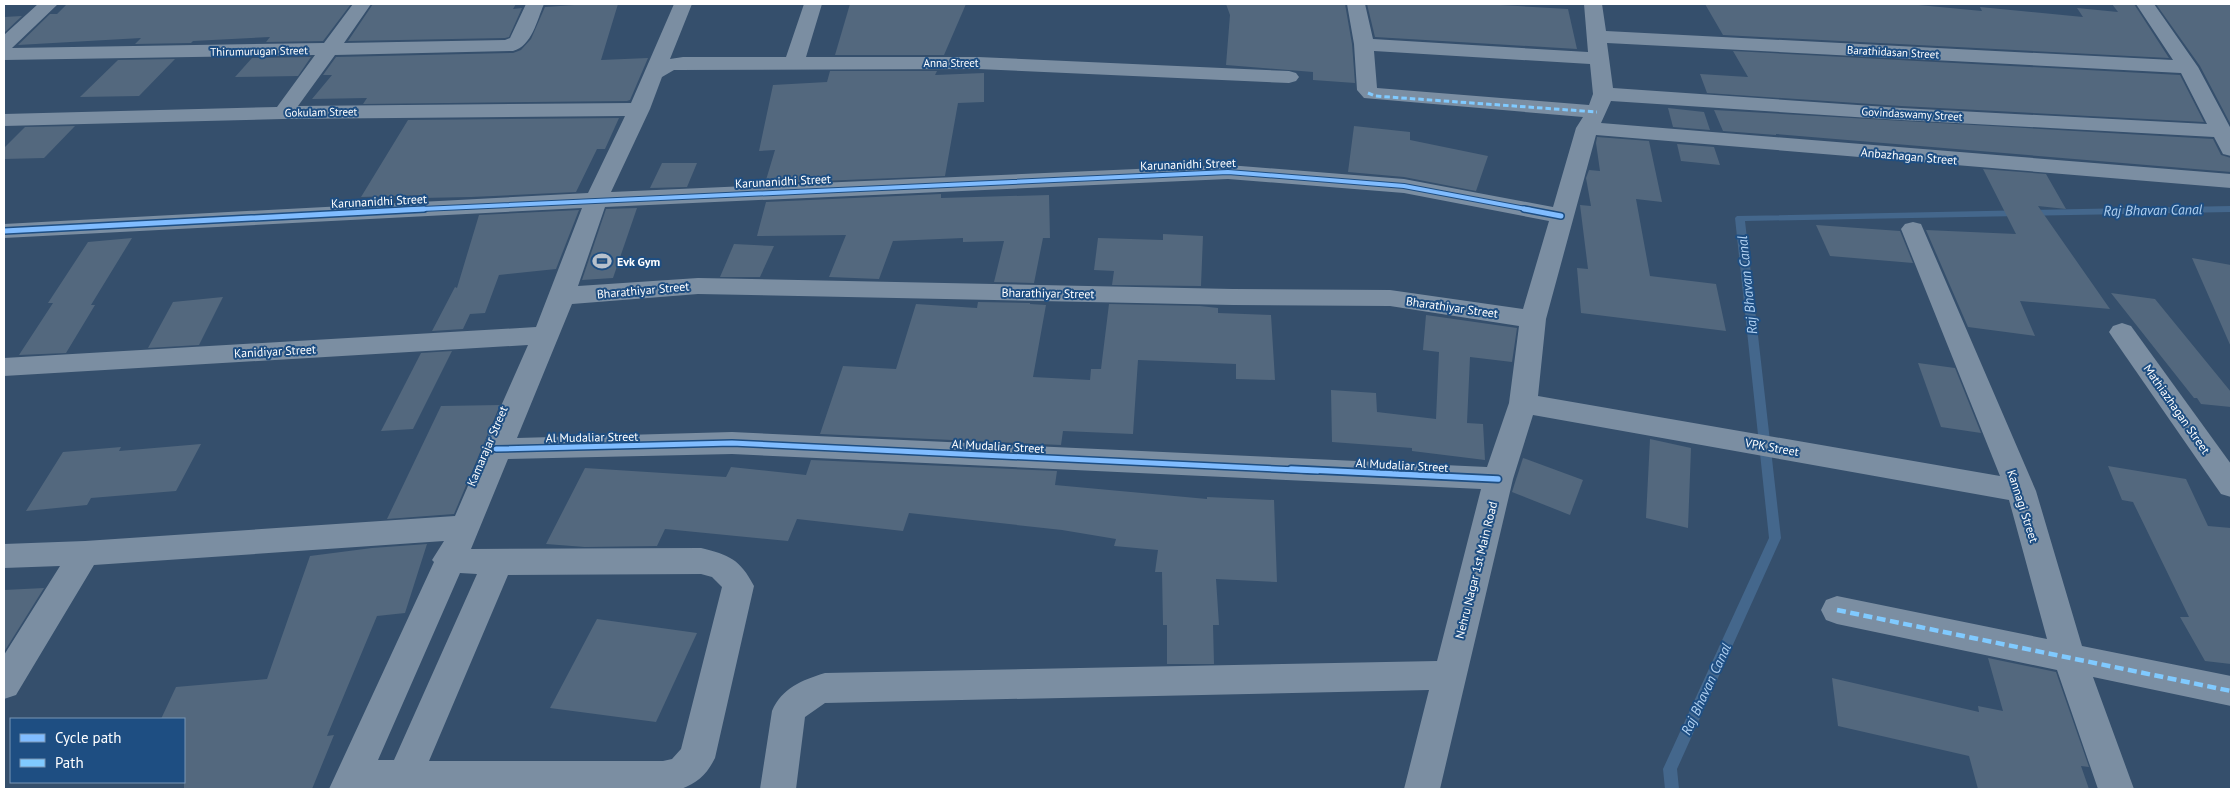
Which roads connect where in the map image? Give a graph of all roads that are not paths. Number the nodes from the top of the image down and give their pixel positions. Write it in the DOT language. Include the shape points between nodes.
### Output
graph roads {
  1 [pos="49,4"];
  2 [pos="362,4"];
  3 [pos="534,4"];
  4 [pos="683,4"];
  5 [pos="813,4"];
  6 [pos="1356,4"];
  7 [pos="1588,4"];
  8 [pos="2145,4"];
  9 [pos="1364,44"];
  10 [pos="4,45"];
  11 [pos="1599,48"];
  12 [pos="327,50"];
  13 [pos="4,54"];
  14 [pos="794,62"];
  15 [pos="2188,67"];
  16 [pos="653,74"];
  17 [pos="1289,77"];
  18 [pos="639,109"];
  19 [pos="1596,111"];
  20 [pos="283,113"];
  21 [pos="4,120"];
  22 [pos="2220,131"];
  23 [pos="2231,150"];
  24 [pos="2231,181"];
  25 [pos="596,200"];
  26 [pos="1561,216"];
  27 [pos="1913,229"];
  28 [pos="4,230"];
  29 [pos="562,296"];
  30 [pos="1533,319"];
  31 [pos="2122,332"];
  32 [pos="546,335"];
  33 [pos="4,367"];
  34 [pos="1522,403"];
  35 [pos="496,449"];
  36 [pos="1498,479"];
  37 [pos="2231,486"];
  38 [pos="2021,491"];
  39 [pos="465,527"];
  40 [pos="85,553"];
  41 [pos="4,556"];
  42 [pos="448,560"];
  43 [pos="498,562"];
  44 [pos="1838,610"];
  45 [pos="2069,657"];
  46 [pos="1450,675"];
  47 [pos="4,684"];
  48 [pos="2231,691"];
  49 [pos="405,776"];
  50 [pos="350,783"];
  51 [pos="778,789"];
  52 [pos="1422,789"];
  53 [pos="2116,789"];
  1 -- 10 [label="street"];
  2 -- 12 [label="street"];
  3 -- 12 [label="street, Thirumurugan Street" via="518,41 513,45"];
  4 -- 16 [label="street"];
  5 -- 14 [label="street"];
  6 -- 9 [label="street"];
  7 -- 11 [label="street, Nehru Nagar 1st Main Road"];
  8 -- 15 [label="street"];
  9 -- 11 [label="street, Barathidasan Street"];
  9 -- 19 [label="street" via="1368,93 1375,96"];
  11 -- 15 [label="street, Barathidasan Street"];
  11 -- 19 [label="street, Nehru Nagar 1st Main Road"];
  12 -- 13 [label="street, Thirumurugan Street"];
  12 -- 20 [label="street"];
  14 -- 16 [label="street, Anna Street" via="683,63 669,65"];
  14 -- 17 [label="street, Anna Street" via="978,63"];
  15 -- 22 [label="street"];
  16 -- 18 [label="street"];
  18 -- 20 [label="street, Gokulam Street"];
  18 -- 25 [label="street, Kamarajar Street"];
  19 -- 22 [label="street, Govindaswamy Street" via="1901,114"];
  19 -- 24 [label="street, Anbazhagan Street"];
  19 -- 26 [label="street, Nehru Nagar 1st Main Road"];
  20 -- 21 [label="street, Gokulam Street"];
  22 -- 23 [label="street"];
  25 -- 26 [label="street, Karunanidhi Street" via="1228,172 1404,186"];
  25 -- 28 [label="street, Karunanidhi Street"];
  25 -- 29 [label="street, Kamarajar Street"];
  26 -- 30 [label="street, Nehru Nagar 1st Main Road"];
  27 -- 38 [label="street, Kannagi Street"];
  29 -- 30 [label="street, Bharathiyar Street" via="698,286 1390,298"];
  29 -- 32 [label="street, Kamarajar Street"];
  30 -- 34 [label="street, Nehru Nagar 1st Main Road"];
  31 -- 37 [label="street, Mathiazhagan Street"];
  32 -- 33 [label="street, Kanidiyar Street"];
  32 -- 35 [label="street, Kamarajar Street"];
  34 -- 36 [label="street, Nehru Nagar 1st Main Road"];
  34 -- 38 [label="street, VPK Street"];
  35 -- 36 [label="street, Al Mudaliar Street" via="732,444"];
  35 -- 39 [label="street, Kamarajar Street"];
  36 -- 46 [label="street, Nehru Nagar 1st Main Road"];
  38 -- 45 [label="street, Kannagi Street"];
  39 -- 40 [label="street"];
  39 -- 42 [label="street, Kamarajar Street"];
  40 -- 41 [label="street"];
  40 -- 47 [label="street"];
  42 -- 43 [label="street"];
  42 -- 50 [label="street, Kamarajar Street"];
  43 -- 49 [label="street"];
  43 -- 49 [label="street" via="701,561 720,565 731,573 738,586 697,758 683,772 663,778"];
  44 -- 45 [label="street"];
  45 -- 48 [label="street"];
  45 -- 53 [label="street, Kannagi Street"];
  46 -- 51 [label="street" via="825,688 797,701 790,711"];
  46 -- 52 [label="street, Nehru Nagar 1st Main Road"];
  49 -- 50 [label="street"];
}
